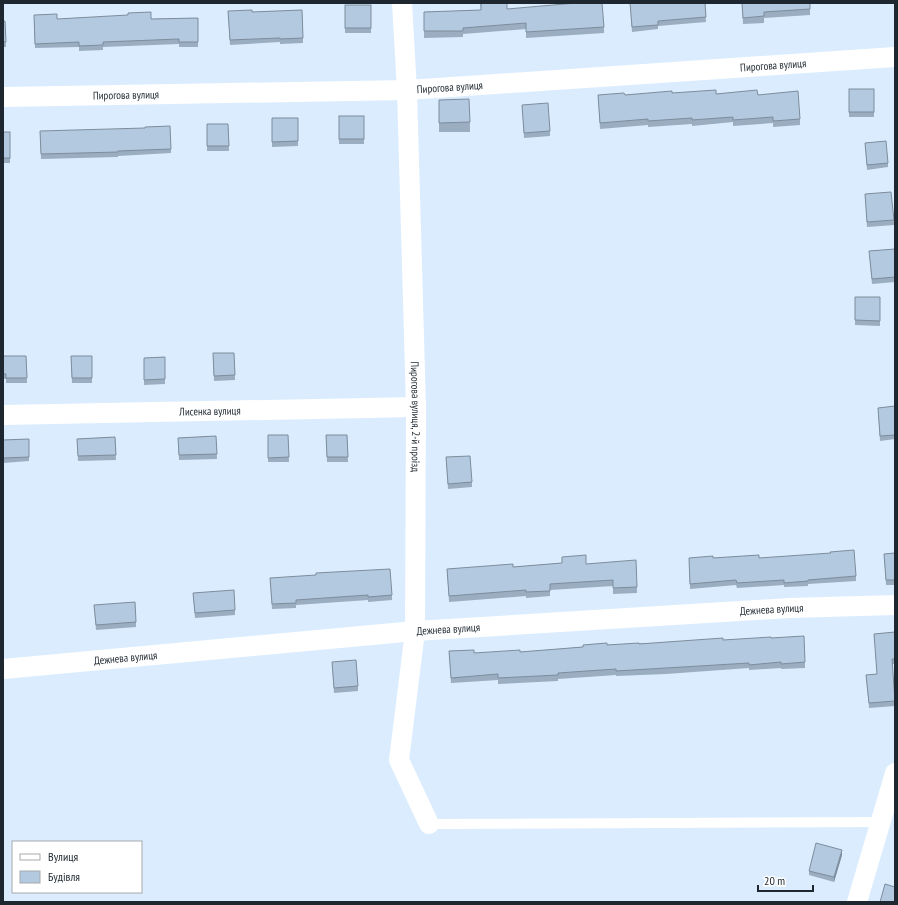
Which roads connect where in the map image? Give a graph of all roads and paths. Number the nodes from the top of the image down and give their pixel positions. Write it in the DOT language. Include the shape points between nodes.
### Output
graph roads {
  1 [pos="402,3"];
  2 [pos="895,57"];
  3 [pos="407,90"];
  4 [pos="3,97"];
  5 [pos="416,407"];
  6 [pos="3,415"];
  7 [pos="895,605"];
  8 [pos="415,631"];
  9 [pos="3,669"];
  10 [pos="895,773"];
  11 [pos="882,822"];
  12 [pos="429,824"];
  13 [pos="857,902"];
  1 -- 3 [label="street, Пирогова вулиця, 2-й проїзд"];
  2 -- 3 [label="street, Пирогова вулиця"];
  3 -- 4 [label="street, Пирогова вулиця"];
  3 -- 5 [label="street, Пирогова вулиця, 2-й проїзд"];
  5 -- 6 [label="street, Лисенка вулиця"];
  5 -- 8 [label="street, Пирогова вулиця, 2-й проїзд"];
  7 -- 8 [label="street, Дежнева вулиця" via="790,608"];
  8 -- 9 [label="street, Дежнева вулиця"];
  8 -- 12 [label="street, Пирогова вулиця, 2-й проїзд" via="399,760"];
  10 -- 11 [label="street"];
  11 -- 12 [label="lane"];
  11 -- 13 [label="street"];
}
